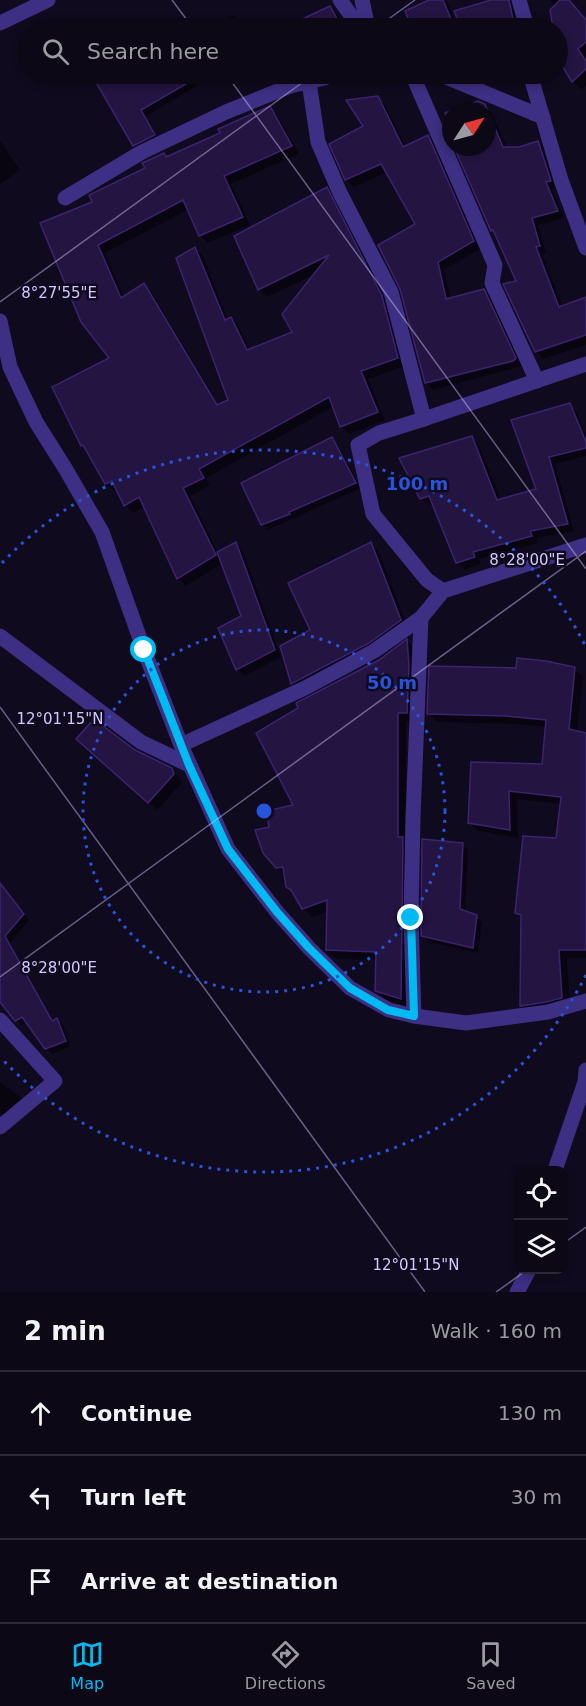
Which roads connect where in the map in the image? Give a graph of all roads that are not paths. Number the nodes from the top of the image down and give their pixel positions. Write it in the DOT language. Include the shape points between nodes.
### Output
graph roads {
  1 [pos="48,0"];
  2 [pos="340,0"];
  3 [pos="362,0"];
  4 [pos="519,0"];
  5 [pos="353,18"];
  6 [pos="366,18"];
  7 [pos="524,18"];
  8 [pos="0,23"];
  9 [pos="300,84"];
  10 [pos="309,84"];
  11 [pos="416,84"];
  12 [pos="463,84"];
  13 [pos="533,84"];
  14 [pos="543,117"];
  15 [pos="65,198"];
  16 [pos="586,248"];
  17 [pos="0,321"];
  18 [pos="586,364"];
  19 [pos="537,381"];
  20 [pos="424,419"];
  21 [pos="586,545"];
  22 [pos="442,591"];
  23 [pos="422,618"];
  24 [pos="0,636"];
  25 [pos="181,745"];
  26 [pos="189,765"];
  27 [pos="586,1001"];
  28 [pos="414,1016"];
  29 [pos="0,1020"];
  30 [pos="586,1070"];
  31 [pos="0,1127"];
  32 [pos="556,1166"];
  33 [pos="526,1274"];
  34 [pos="517,1292"];
  1 -- 8 [label="street"];
  2 -- 5 [label="street"];
  3 -- 6 [label="street"];
  4 -- 7 [label="street"];
  9 -- 15 [label="street" via="142,152"];
  10 -- 20 [label="street" via="318,142 392,292"];
  11 -- 19 [label="street" via="495,265 492,283"];
  12 -- 14 [label="street"];
  13 -- 14 [label="street"];
  14 -- 16 [label="street"];
  17 -- 25 [label="street" via="10,367 36,422 102,532"];
  18 -- 19 [label="street"];
  19 -- 20 [label="street"];
  20 -- 22 [label="street" via="379,433 358,445 373,514 427,580"];
  21 -- 22 [label="street"];
  22 -- 23 [label="street"];
  23 -- 25 [label="street" via="374,651 305,688"];
  23 -- 28 [label="street" via="412,873"];
  24 -- 26 [label="street" via="141,742"];
  25 -- 26 [label="street"];
  26 -- 28 [label="street" via="228,849 301,939 350,988 388,1010"];
  27 -- 28 [label="street" via="548,1012 466,1023"];
  29 -- 31 [label="street" via="55,1081"];
  30 -- 32 [label="street"];
  33 -- 34 [label="street"];
}
